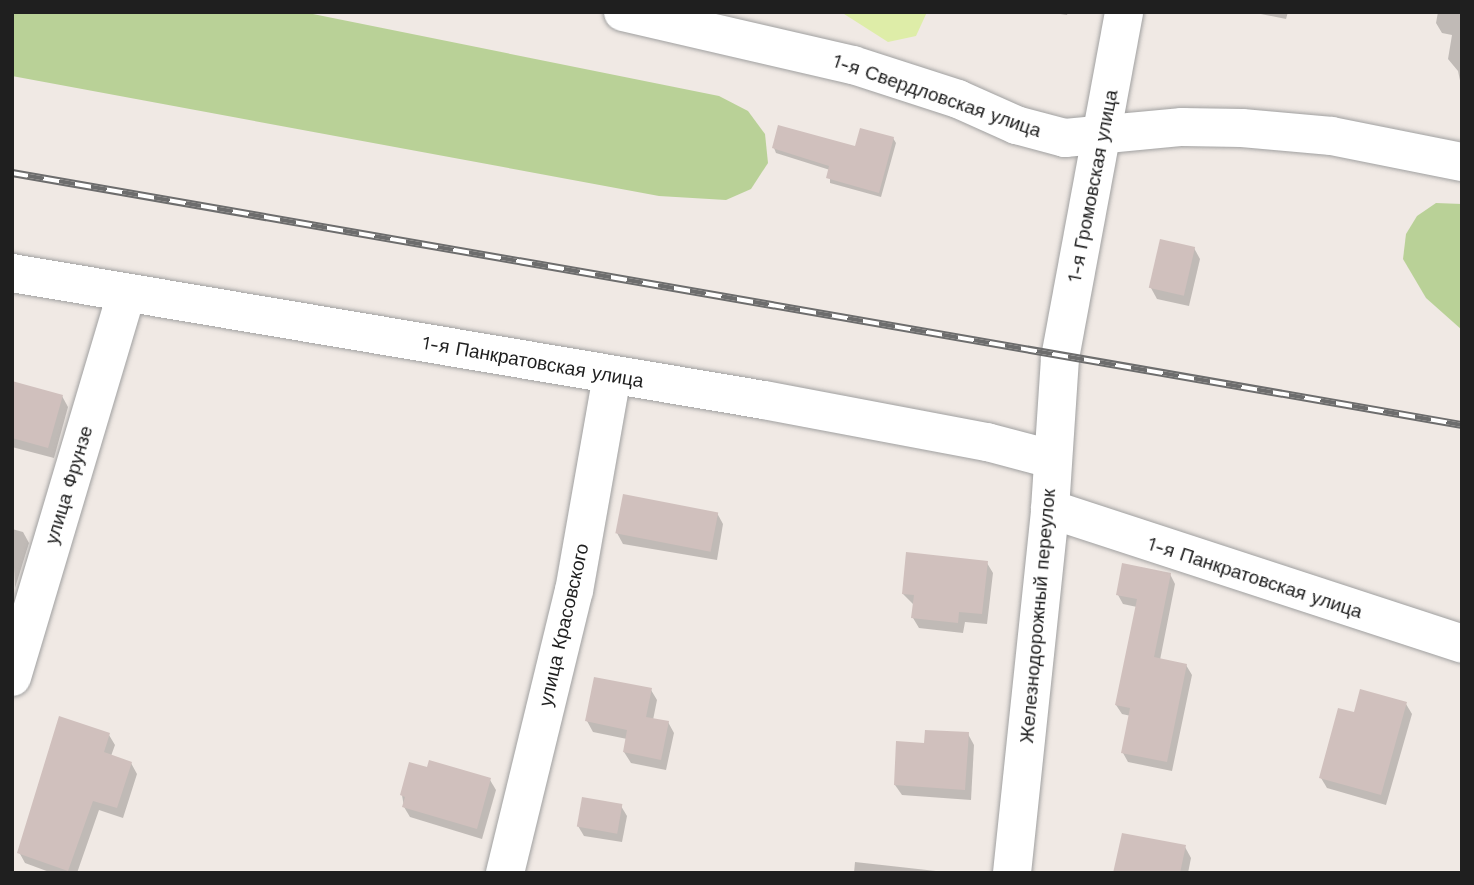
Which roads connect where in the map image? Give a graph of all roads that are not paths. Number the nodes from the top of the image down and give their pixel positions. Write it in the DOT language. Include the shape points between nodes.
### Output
graph roads {
  1 [pos="623,12"];
  2 [pos="1124,12"];
  3 [pos="1105,134"];
  4 [pos="1462,162"];
  5 [pos="12,274"];
  6 [pos="126,293"];
  7 [pos="1060,358"];
  8 [pos="612,375"];
  9 [pos="1051,459"];
  10 [pos="1049,509"];
  11 [pos="1462,645"];
  12 [pos="12,677"];
  13 [pos="505,873"];
  14 [pos="1012,873"];
  1 -- 3 [label="street, 1-я Свердловская улица" via="853,65 958,99 1016,125 1065,138"];
  2 -- 3 [label="street, 1-я Громовская улица"];
  3 -- 4 [label="street, 1-я Свердловская улица" via="1182,127 1242,128 1332,136"];
  3 -- 7 [label="street, 1-я Громовская улица"];
  5 -- 6 [label="street, 1-я Панкратовская улица"];
  6 -- 8 [label="street, 1-я Панкратовская улица"];
  6 -- 12 [label="street, улица Фрунзе"];
  7 -- 9 [label="street, Железнодорожный переулок"];
  8 -- 9 [label="street, 1-я Панкратовская улица" via="988,442"];
  8 -- 13 [label="street, улица Красовского" via="575,591"];
  9 -- 10 [label="street, Железнодорожный переулок"];
  10 -- 11 [label="street, 1-я Панкратовская улица"];
  10 -- 14 [label="street, Железнодорожный переулок"];
}
